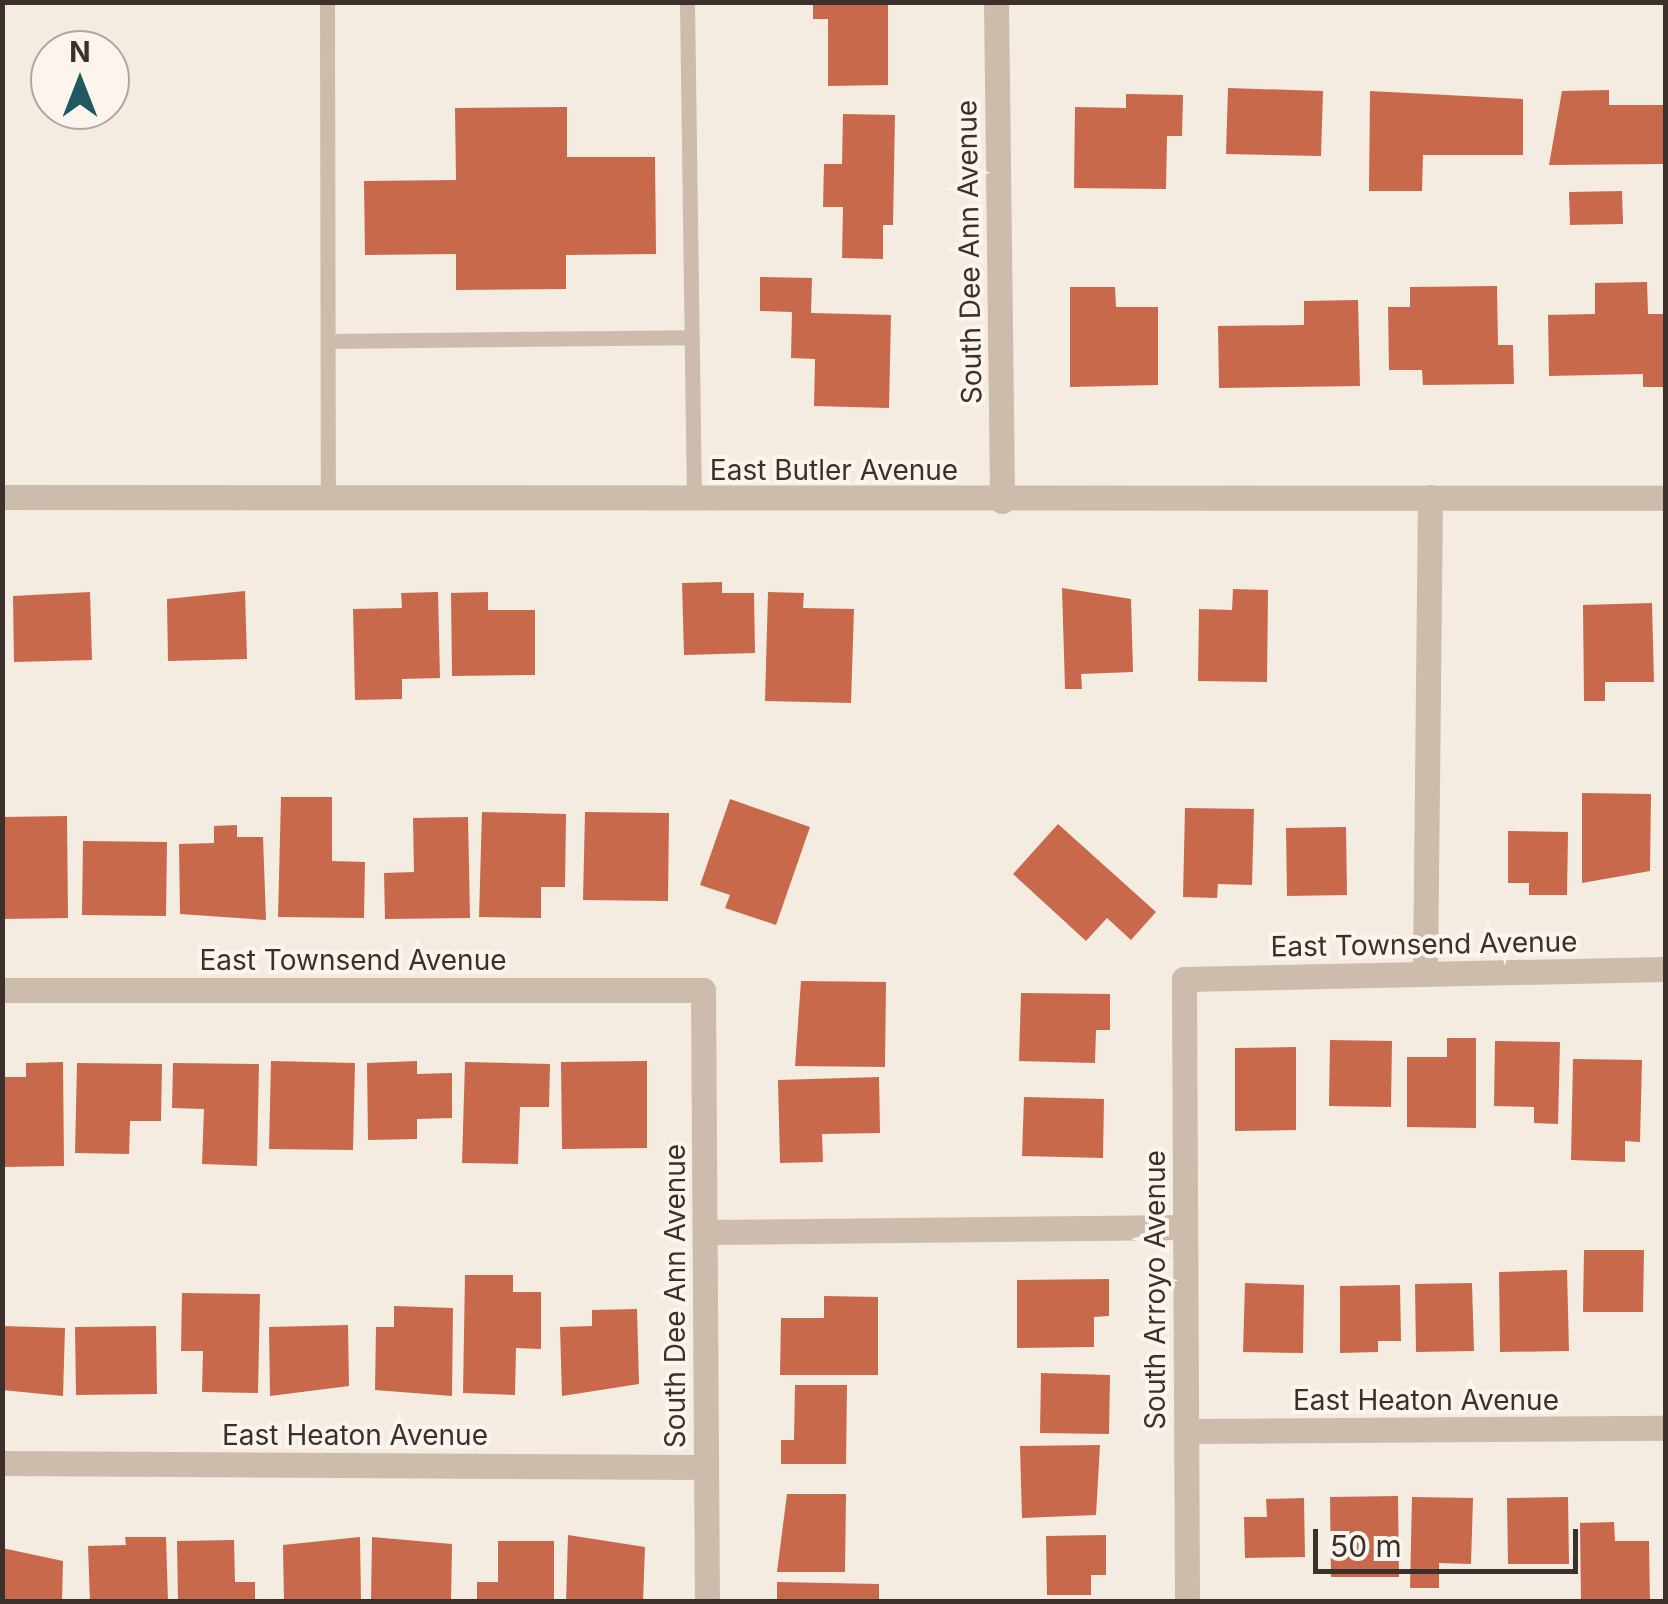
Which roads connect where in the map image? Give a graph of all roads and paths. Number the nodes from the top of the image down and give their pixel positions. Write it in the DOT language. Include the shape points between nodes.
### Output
graph roads {
  1 [pos="326,2"];
  2 [pos="687,2"];
  3 [pos="996,2"];
  4 [pos="689,337"];
  5 [pos="328,341"];
  6 [pos="2,497"];
  7 [pos="1430,497"];
  8 [pos="1666,498"];
  9 [pos="328,499"];
  10 [pos="694,500"];
  11 [pos="1002,501"];
  12 [pos="1666,969"];
  13 [pos="1425,974"];
  14 [pos="1184,979"];
  15 [pos="2,990"];
  16 [pos="703,990"];
  17 [pos="1185,1228"];
  18 [pos="705,1232"];
  19 [pos="1666,1428"];
  20 [pos="1186,1431"];
  21 [pos="2,1464"];
  22 [pos="706,1467"];
  23 [pos="707,1602"];
  24 [pos="1187,1602"];
  1 -- 5 [label="lane"];
  2 -- 4 [label="lane"];
  3 -- 11 [label="street, South Dee Ann Avenue"];
  4 -- 5 [label="lane"];
  4 -- 10 [label="lane"];
  5 -- 9 [label="lane"];
  6 -- 9 [label="street, East Butler Avenue"];
  7 -- 8 [label="street, East Butler Avenue"];
  7 -- 11 [label="street, East Butler Avenue"];
  7 -- 13 [label="street"];
  9 -- 10 [label="street, East Butler Avenue"];
  10 -- 11 [label="street, East Butler Avenue"];
  12 -- 13 [label="street, East Townsend Avenue"];
  13 -- 14 [label="street, East Townsend Avenue"];
  14 -- 17 [label="street, South Arroyo Avenue"];
  15 -- 16 [label="street, East Townsend Avenue"];
  16 -- 18 [label="street, South Dee Ann Avenue"];
  17 -- 18 [label="street"];
  17 -- 20 [label="street, South Arroyo Avenue"];
  18 -- 22 [label="street, South Dee Ann Avenue"];
  19 -- 20 [label="street, East Heaton Avenue"];
  20 -- 24 [label="street, South Arroyo Avenue"];
  21 -- 22 [label="street, East Heaton Avenue"];
  22 -- 23 [label="street, South Dee Ann Avenue"];
}
